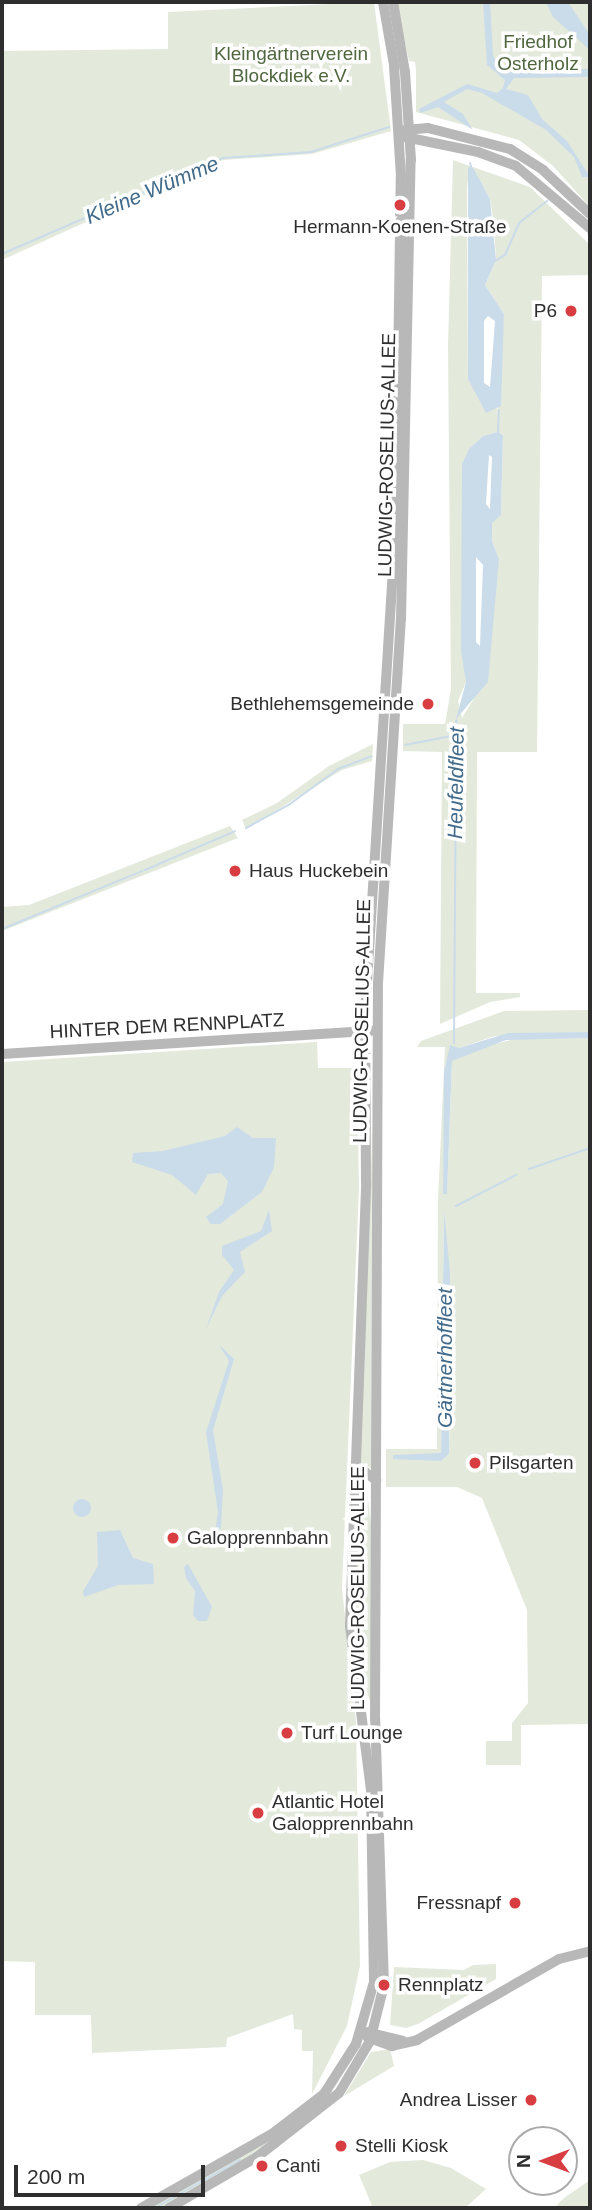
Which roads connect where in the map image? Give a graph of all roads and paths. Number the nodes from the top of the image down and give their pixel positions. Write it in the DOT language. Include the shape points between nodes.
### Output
graph roads {
  1 [pos="383,2"];
  2 [pos="393,2"];
  3 [pos="410,128"];
  4 [pos="398,134"];
  5 [pos="410,140"];
  6 [pos="590,214"];
  7 [pos="590,228"];
  8 [pos="365,1036"];
  9 [pos="377,1036"];
  10 [pos="2,1054"];
  11 [pos="353,1476"];
  12 [pos="376,1480"];
  13 [pos="363,1712"];
  14 [pos="375,1719"];
  15 [pos="590,1951"];
  16 [pos="361,2032"];
  17 [pos="372,2037"];
  18 [pos="141,2208"];
  19 [pos="169,2208"];
  1 -- 4 [label="main road, LUDWIG-ROSELIUS-ALLEE"];
  2 -- 3 [label="main road, LUDWIG-ROSELIUS-ALLEE"];
  3 -- 4 [label="main road"];
  3 -- 5 [label="main road, LUDWIG-ROSELIUS-ALLEE"];
  3 -- 6 [label="main road" via="510,149 542,170"];
  4 -- 5 [label="main road"];
  4 -- 8 [label="main road, LUDWIG-ROSELIUS-ALLEE" via="393,619"];
  5 -- 7 [label="main road" via="478,152 516,166"];
  5 -- 9 [label="main road, LUDWIG-ROSELIUS-ALLEE" via="401,619 378,951"];
  8 -- 9 [label="main road, HINTER DEM RENNPLATZ"];
  8 -- 10 [label="main road, HINTER DEM RENNPLATZ"];
  8 -- 11 [label="main road, LUDWIG-ROSELIUS-ALLEE" via="366,1182"];
  9 -- 12 [label="main road, LUDWIG-ROSELIUS-ALLEE"];
  11 -- 12 [label="main road" via="365,1472"];
  11 -- 13 [label="main road, LUDWIG-ROSELIUS-ALLEE" via="350,1625"];
  12 -- 14 [label="main road, LUDWIG-ROSELIUS-ALLEE"];
  13 -- 14 [label="main road"];
  13 -- 16 [label="main road, LUDWIG-ROSELIUS-ALLEE" via="371,1790 374,1964"];
  14 -- 17 [label="main road, LUDWIG-ROSELIUS-ALLEE" via="385,1965"];
  15 -- 17 [label="main road" via="559,1959 411,2042"];
  16 -- 17 [label="main road"];
  16 -- 18 [label="main road, LUDWIG-ROSELIUS-ALLEE" via="336,2079 303,2113"];
  17 -- 19 [label="main road" via="339,2094 307,2121 257,2157"];
}
